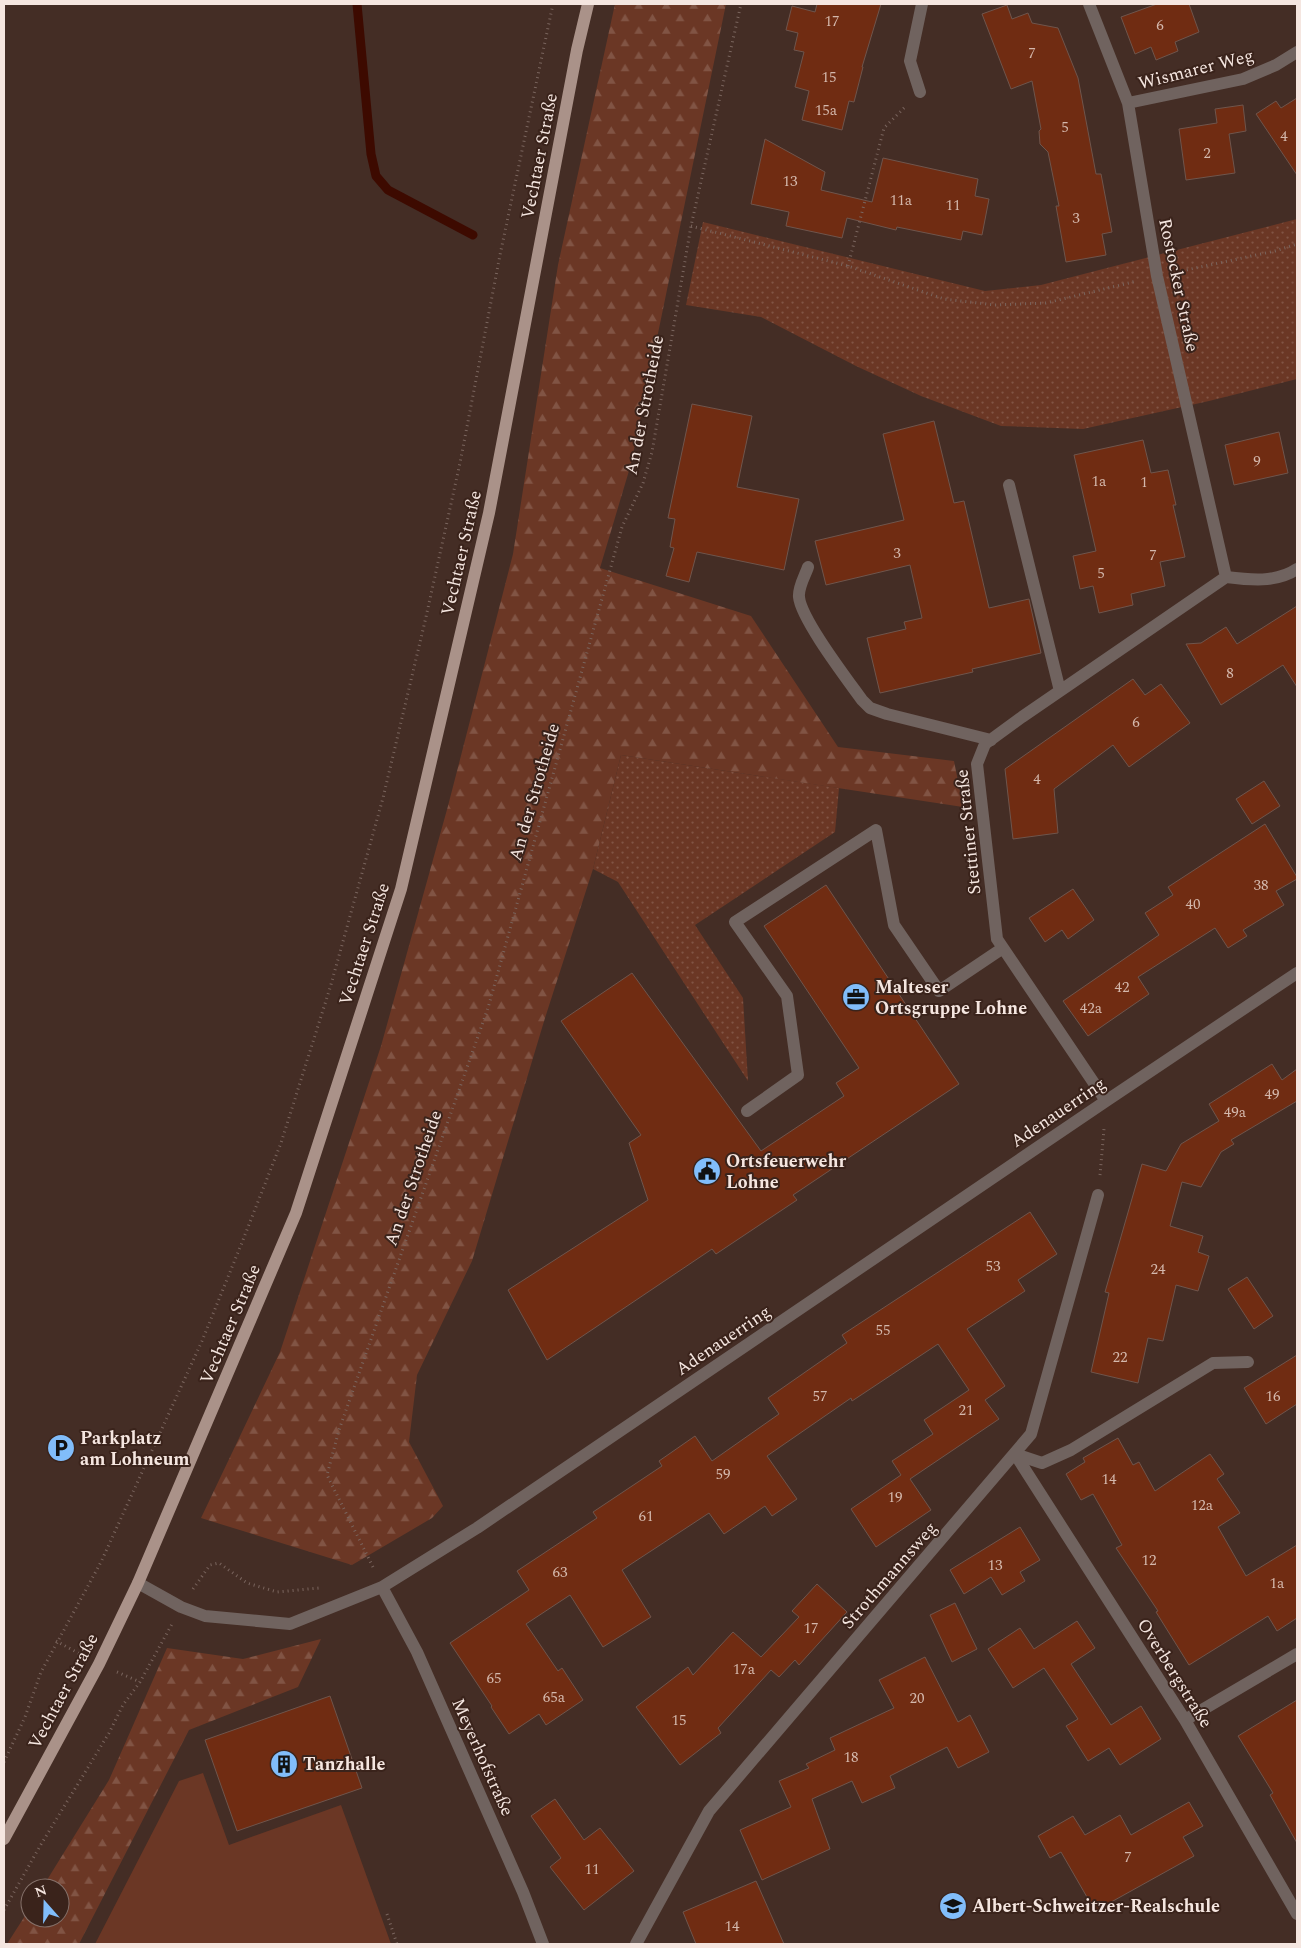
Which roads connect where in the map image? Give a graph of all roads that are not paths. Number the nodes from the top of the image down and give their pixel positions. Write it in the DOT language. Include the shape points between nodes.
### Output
graph roads {
  1 [pos="588,4"];
  2 [pos="922,4"];
  3 [pos="1089,4"];
  4 [pos="1297,52"];
  5 [pos="920,92"];
  6 [pos="1128,103"];
  7 [pos="1009,485"];
  8 [pos="808,567"];
  9 [pos="1297,569"];
  10 [pos="1226,577"];
  11 [pos="1060,691"];
  12 [pos="992,740"];
  13 [pos="1003,948"];
  14 [pos="1297,973"];
  15 [pos="1106,1101"];
  16 [pos="746,1111"];
  17 [pos="1098,1195"];
  18 [pos="1248,1362"];
  19 [pos="1015,1454"];
  20 [pos="138,1584"];
  21 [pos="382,1587"];
  22 [pos="1297,1654"];
  23 [pos="1185,1720"];
  24 [pos="4,1839"];
  25 [pos="1297,1914"];
  26 [pos="543,1944"];
  27 [pos="636,1944"];
  1 -- 20 [label="main road, Vechtaer Straße" via="489,513 400,889 296,1212"];
  2 -- 5 [label="street" via="910,61"];
  3 -- 6 [label="street, Rostocker Straße"];
  4 -- 6 [label="street, Wismarer Weg" via="1243,79"];
  6 -- 10 [label="street, Rostocker Straße" via="1157,276"];
  7 -- 11 [label="street"];
  8 -- 12 [label="street" via="799,591 805,616 870,708"];
  9 -- 10 [label="street" via="1291,574 1258,581"];
  10 -- 11 [label="street, Stettiner Straße"];
  11 -- 12 [label="street, Stettiner Straße"];
  12 -- 13 [label="street, Stettiner Straße" via="985,744 976,764 997,939"];
  13 -- 15 [label="street, Stettiner Straße"];
  13 -- 16 [label="street" via="939,991 894,925 876,830 735,922 787,996 798,1075"];
  14 -- 15 [label="street, Adenauerring"];
  15 -- 21 [label="street, Adenauerring" via="477,1528"];
  17 -- 19 [label="street, Strothmannsweg" via="1031,1434"];
  18 -- 19 [label="street" via="1213,1363 1070,1450 1042,1463"];
  19 -- 23 [label="street, Overbergstraße"];
  19 -- 27 [label="street, Strothmannsweg" via="709,1811"];
  20 -- 21 [label="street, Adenauerring" via="181,1608 205,1616 290,1624"];
  20 -- 24 [label="main road, Vechtaer Straße" via="99,1664"];
  21 -- 26 [label="street, Meyerhofstraße" via="418,1652"];
  22 -- 23 [label="street"];
  23 -- 25 [label="street, Overbergstraße"];
}
